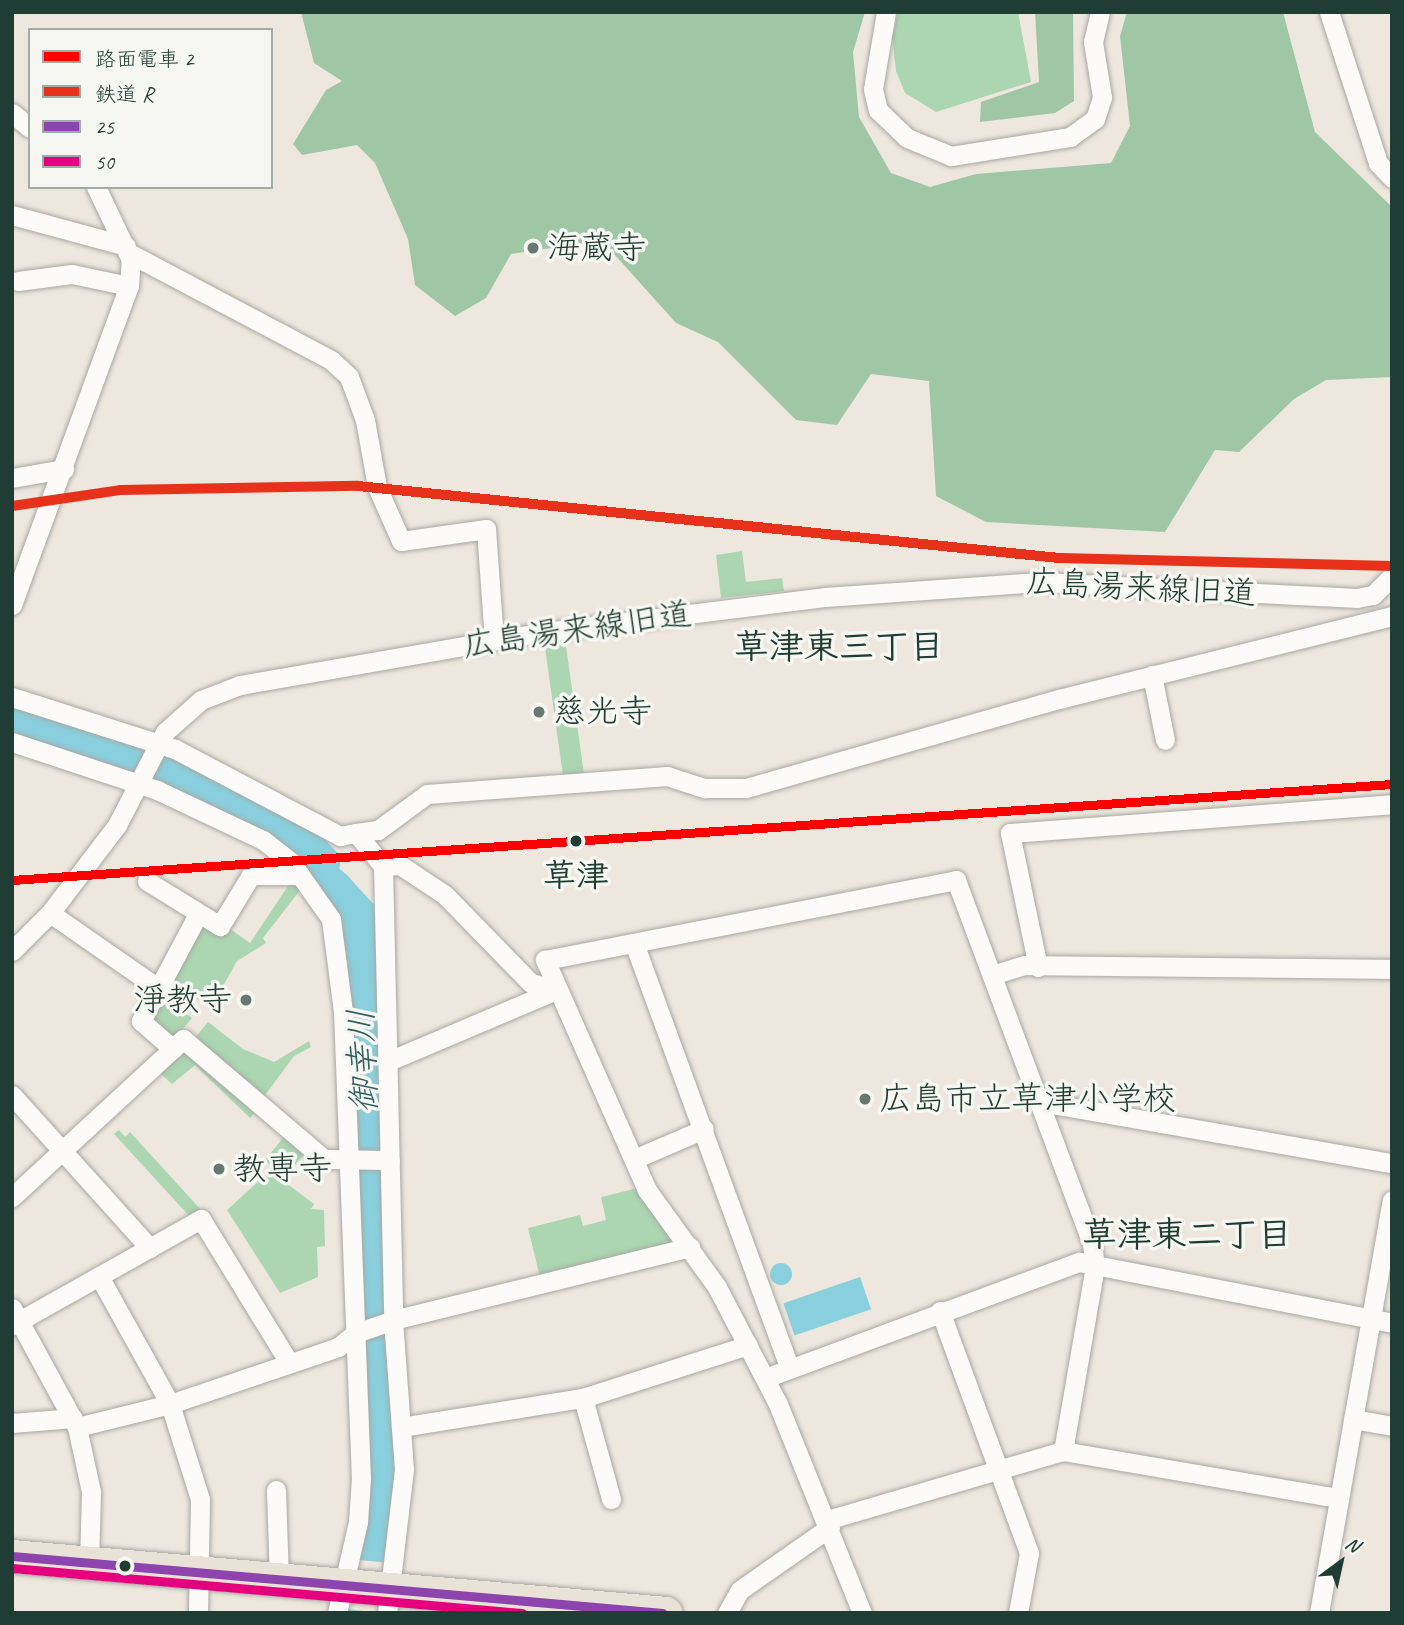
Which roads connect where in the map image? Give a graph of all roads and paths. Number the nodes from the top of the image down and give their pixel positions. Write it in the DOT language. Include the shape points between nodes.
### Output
graph roads {
  1 [pos="886,12"];
  2 [pos="1100,12"];
  3 [pos="1329,12"];
  4 [pos="12,113"];
  5 [pos="28,126"];
  6 [pos="1392,178"];
  7 [pos="97,189"];
  8 [pos="12,215"];
  9 [pos="127,250"];
  10 [pos="18,281"];
  11 [pos="129,286"];
  12 [pos="64,469"];
  13 [pos="12,478"];
  14 [pos="1389,584"];
  15 [pos="12,605"];
  16 [pos="1392,615"];
  17 [pos="494,640"];
  18 [pos="1152,675"];
  19 [pos="12,696"];
  20 [pos="1165,740"];
  21 [pos="12,742"];
  22 [pos="158,747"];
  23 [pos="142,780"];
  24 [pos="1392,804"];
  25 [pos="356,833"];
  26 [pos="383,866"];
  27 [pos="300,875"];
  28 [pos="147,881"];
  29 [pos="50,913"];
  30 [pos="197,916"];
  31 [pos="634,943"];
  32 [pos="12,951"];
  33 [pos="1038,967"];
  34 [pos="1392,970"];
  35 [pos="995,974"];
  36 [pos="158,988"];
  37 [pos="556,990"];
  38 [pos="173,1049"];
  39 [pos="389,1060"];
  40 [pos="12,1095"];
  41 [pos="1041,1102"];
  42 [pos="704,1129"];
  43 [pos="66,1149"];
  44 [pos="634,1159"];
  45 [pos="388,1160"];
  46 [pos="347,1161"];
  47 [pos="1392,1163"];
  48 [pos="12,1197"];
  49 [pos="1392,1200"];
  50 [pos="690,1247"];
  51 [pos="150,1248"];
  52 [pos="1095,1266"];
  53 [pos="100,1278"];
  54 [pos="940,1311"];
  55 [pos="16,1317"];
  56 [pos="1371,1319"];
  57 [pos="391,1323"];
  58 [pos="1392,1323"];
  59 [pos="354,1336"];
  60 [pos="748,1345"];
  61 [pos="288,1361"];
  62 [pos="789,1366"];
  63 [pos="765,1378"];
  64 [pos="583,1398"];
  65 [pos="170,1404"];
  66 [pos="1353,1419"];
  67 [pos="75,1422"];
  68 [pos="12,1423"];
  69 [pos="1392,1426"];
  70 [pos="401,1427"];
  71 [pos="1063,1451"];
  72 [pos="996,1472"];
  73 [pos="276,1490"];
  74 [pos="1338,1498"];
  75 [pos="611,1499"];
  76 [pos="829,1524"];
  77 [pos="12,1556"];
  78 [pos="89,1563"];
  79 [pos="201,1572"];
  80 [pos="279,1578"];
  81 [pos="366,1595"];
  82 [pos="198,1613"];
  83 [pos="666,1613"];
  84 [pos="727,1613"];
  85 [pos="862,1613"];
  86 [pos="1018,1613"];
  87 [pos="1319,1613"];
  1 -- 2 [label="street" via="873,89 878,110 907,138 951,156 1070,137 1095,119 1102,97 1093,42"];
  3 -- 6 [label="street" via="1378,163"];
  4 -- 5 [label="street"];
  7 -- 9 [label="street"];
  8 -- 9 [label="street"];
  9 -- 11 [label="street"];
  9 -- 17 [label="street" via="331,360 349,377 365,420 380,498 401,541 486,529"];
  10 -- 11 [label="street" via="72,274"];
  11 -- 12 [label="street"];
  12 -- 13 [label="street"];
  12 -- 15 [label="street"];
  14 -- 17 [label="street, 広島湯来線旧道" via="1328,599 1169,584 1006,582 825,597"];
  16 -- 18 [label="street"];
  17 -- 22 [label="street, 広島湯来線旧道" via="240,685 195,704"];
  18 -- 20 [label="street"];
  18 -- 25 [label="street" via="746,788 705,788 667,776 427,794 378,830"];
  19 -- 22 [label="street"];
  21 -- 23 [label="street"];
  22 -- 23 [label="street, 広島湯来線旧道"];
  22 -- 25 [label="street" via="301,811 340,836"];
  23 -- 27 [label="street" via="271,845"];
  23 -- 29 [label="street, 広島湯来線旧道"];
  24 -- 33 [label="street" via="1010,833"];
  25 -- 26 [label="street"];
  26 -- 37 [label="street" via="400,865 445,895 531,983"];
  26 -- 39 [label="street"];
  27 -- 30 [label="street" via="250,875 220,926"];
  27 -- 46 [label="street" via="320,898 338,943"];
  28 -- 30 [label="street"];
  29 -- 32 [label="street, 広島湯来線旧道"];
  29 -- 36 [label="street"];
  30 -- 36 [label="street"];
  31 -- 35 [label="street" via="956,880"];
  31 -- 37 [label="street" via="545,960"];
  31 -- 42 [label="street"];
  33 -- 34 [label="street"];
  33 -- 35 [label="street"];
  35 -- 41 [label="street"];
  36 -- 38 [label="street" via="141,1021"];
  37 -- 39 [label="street"];
  37 -- 44 [label="street"];
  38 -- 43 [label="street"];
  38 -- 46 [label="street" via="183,1039 324,1159"];
  39 -- 45 [label="street"];
  40 -- 43 [label="street"];
  41 -- 47 [label="street"];
  41 -- 52 [label="street"];
  42 -- 44 [label="street"];
  42 -- 62 [label="street"];
  43 -- 48 [label="street"];
  43 -- 51 [label="street"];
  44 -- 50 [label="street" via="664,1220"];
  45 -- 46 [label="street"];
  45 -- 57 [label="street"];
  46 -- 59 [label="street"];
  49 -- 56 [label="street"];
  50 -- 57 [label="street"];
  50 -- 60 [label="street"];
  51 -- 53 [label="street"];
  51 -- 61 [label="street" via="201,1219"];
  52 -- 54 [label="street" via="1079,1262"];
  52 -- 56 [label="street"];
  52 -- 71 [label="street"];
  53 -- 55 [label="street"];
  53 -- 65 [label="street"];
  54 -- 62 [label="street"];
  54 -- 72 [label="street"];
  55 -- 67 [label="street"];
  56 -- 58 [label="street"];
  56 -- 66 [label="street"];
  57 -- 59 [label="street"];
  57 -- 70 [label="street"];
  59 -- 61 [label="street"];
  59 -- 81 [label="street"];
  60 -- 63 [label="street"];
  60 -- 64 [label="street"];
  61 -- 65 [label="street"];
  62 -- 63 [label="street"];
  63 -- 76 [label="street" via="801,1472"];
  64 -- 70 [label="street"];
  64 -- 75 [label="street"];
  65 -- 67 [label="street"];
  65 -- 79 [label="street" via="200,1499"];
  66 -- 69 [label="street"];
  66 -- 74 [label="street"];
  67 -- 68 [label="street"];
  67 -- 78 [label="street" via="91,1492"];
  70 -- 81 [label="street" via="401,1524"];
  71 -- 72 [label="street"];
  71 -- 74 [label="street"];
  72 -- 76 [label="street"];
  72 -- 86 [label="street" via="1029,1553"];
  73 -- 80 [label="street"];
  74 -- 87 [label="street"];
  76 -- 84 [label="street" via="740,1590"];
  76 -- 85 [label="street"];
  77 -- 78 [label="highway"];
  78 -- 79 [label="highway"];
  79 -- 80 [label="highway"];
  79 -- 82 [label="street"];
  80 -- 81 [label="highway"];
  81 -- 83 [label="highway"];
}
